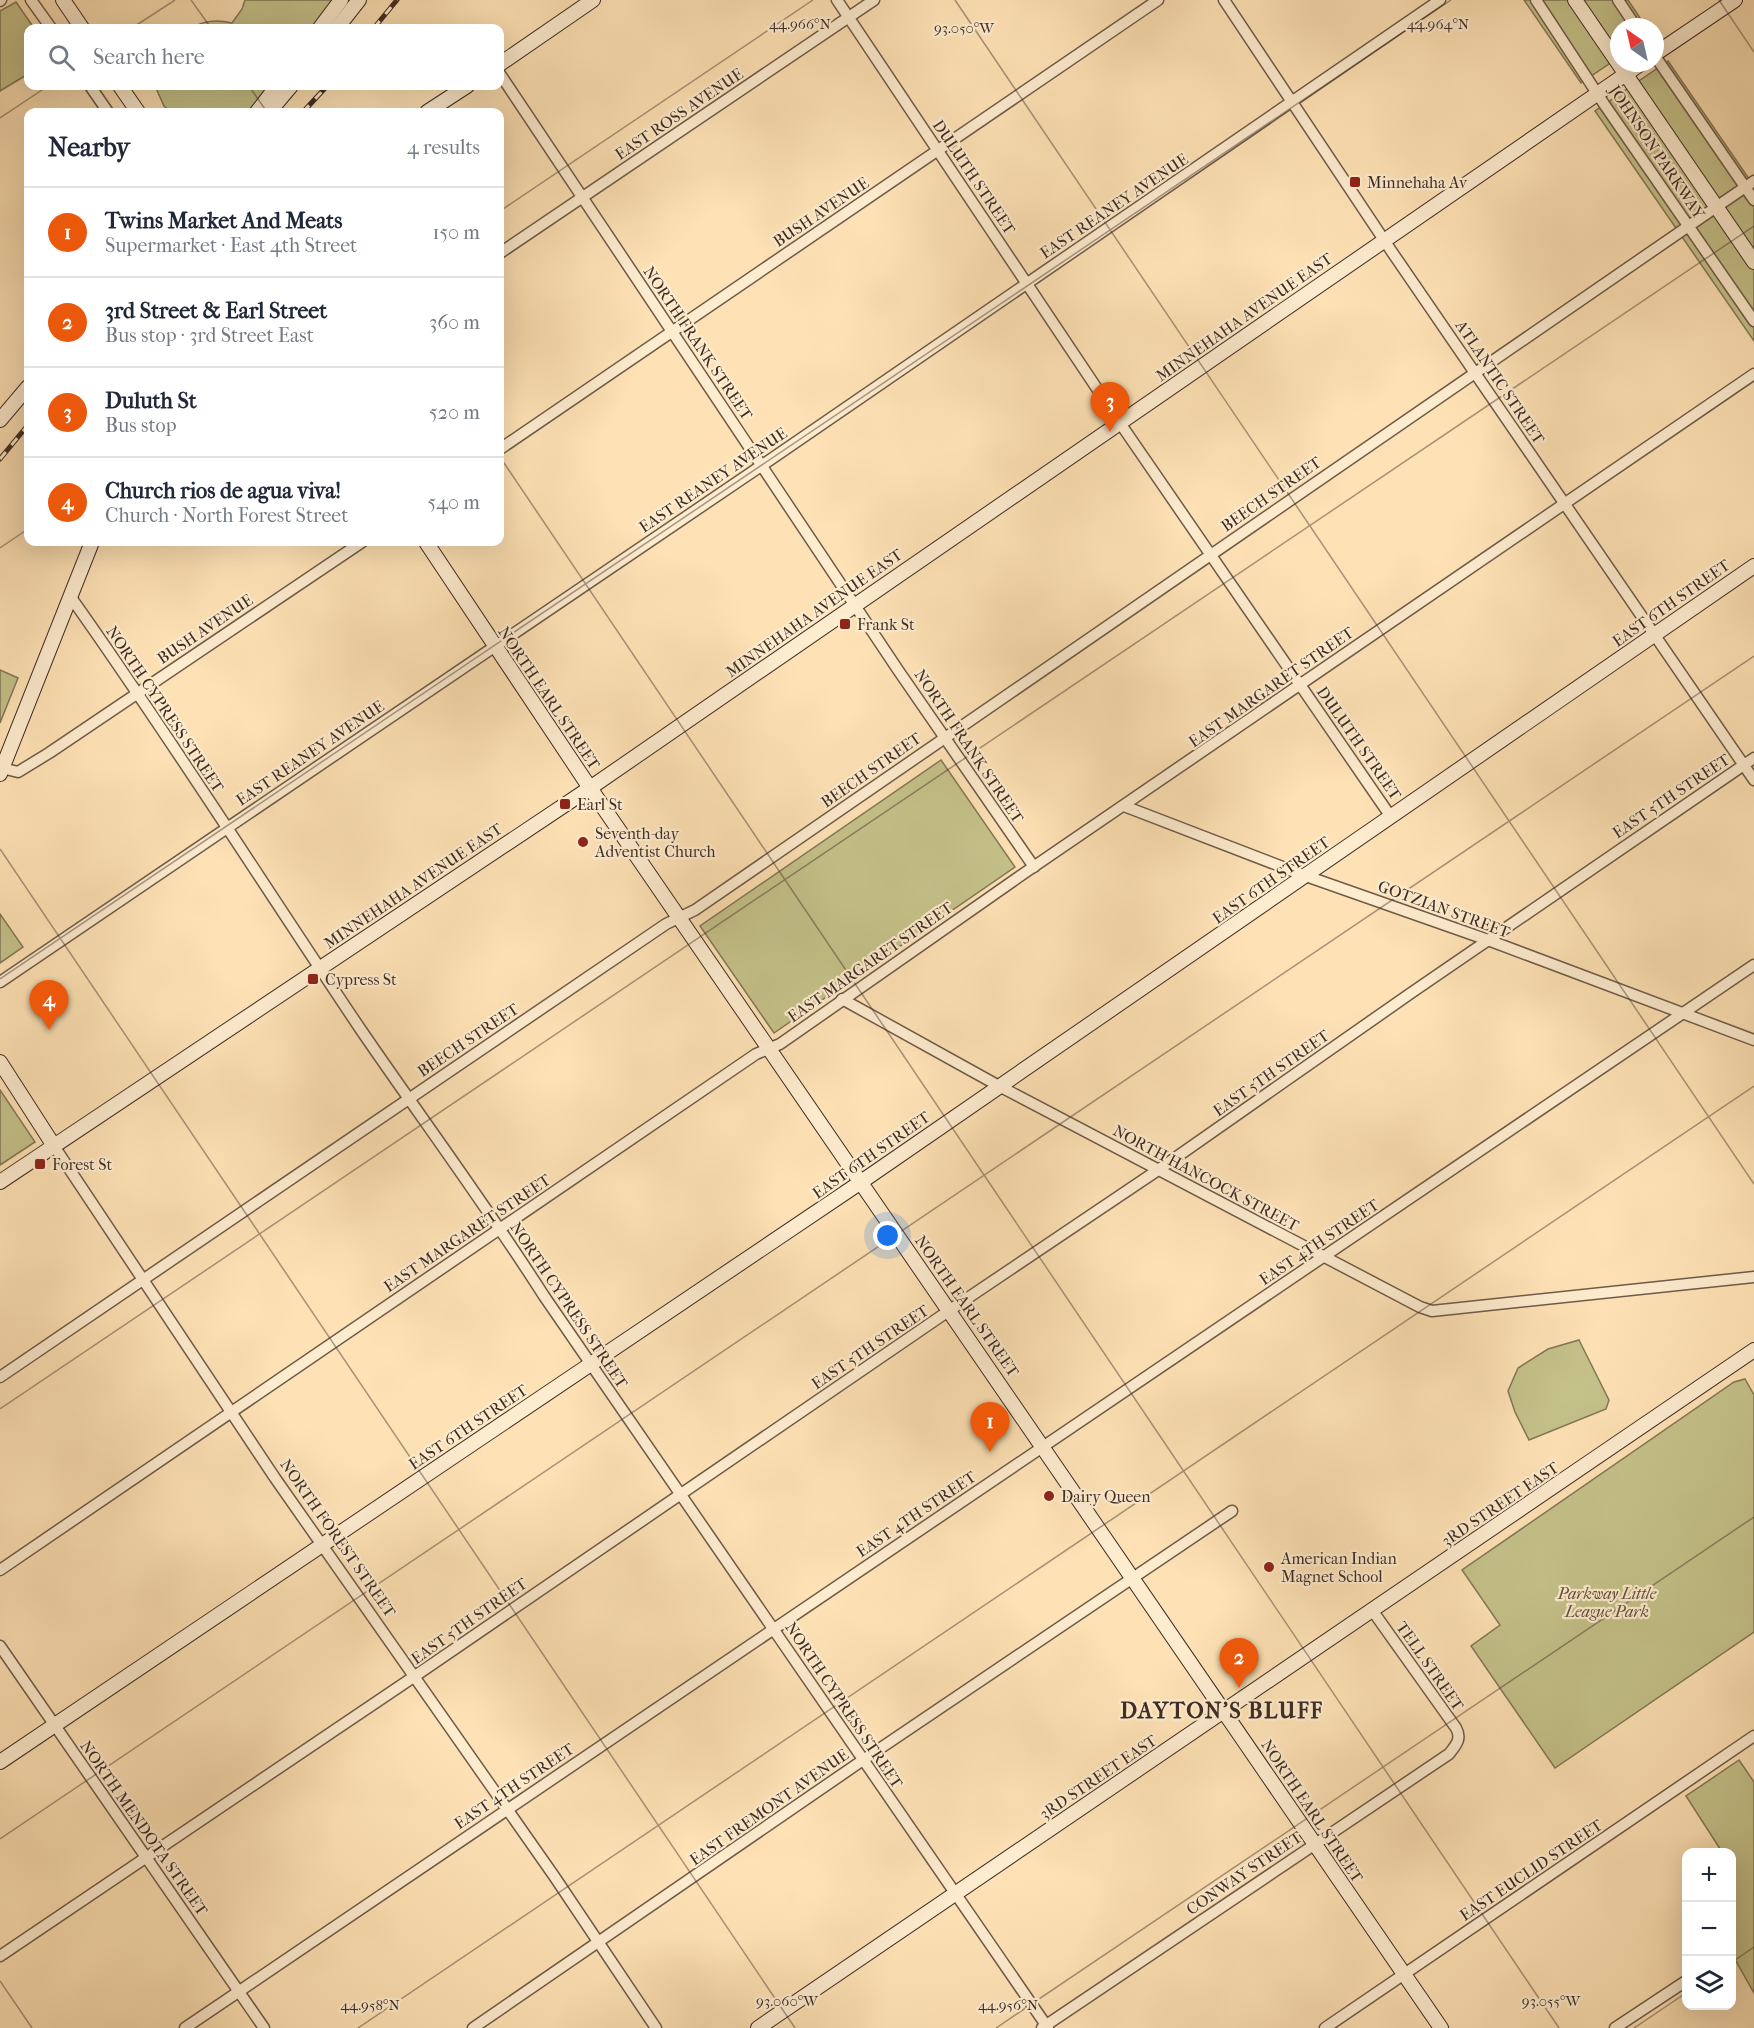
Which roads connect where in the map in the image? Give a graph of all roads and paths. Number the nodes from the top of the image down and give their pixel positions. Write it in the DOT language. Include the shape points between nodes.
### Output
graph roads {
  1 [pos="32,0"];
  2 [pos="63,0"];
  3 [pos="341,0"];
  4 [pos="359,0"];
  5 [pos="593,0"];
  6 [pos="837,0"];
  7 [pos="874,0"];
  8 [pos="1158,0"];
  9 [pos="1224,0"];
  10 [pos="1440,0"];
  11 [pos="1536,0"];
  12 [pos="1575,0"];
  13 [pos="1618,0"];
  14 [pos="1735,0"];
  15 [pos="849,18"];
  16 [pos="1630,18"];
  17 [pos="48,24"];
  18 [pos="79,24"];
  19 [pos="323,24"];
  20 [pos="340,24"];
  21 [pos="1664,49"];
  22 [pos="504,61"];
  23 [pos="1664,67"];
  24 [pos="1629,72"];
  25 [pos="1625,75"];
  26 [pos="504,80"];
  27 [pos="93,90"];
  28 [pos="123,90"];
  29 [pos="275,90"];
  30 [pos="287,90"];
  31 [pos="461,90"];
  32 [pos="1597,93"];
  33 [pos="1293,102"];
  34 [pos="105,108"];
  35 [pos="135,108"];
  36 [pos="260,108"];
  37 [pos="272,108"];
  38 [pos="433,108"];
  39 [pos="938,151"];
  40 [pos="1750,184"];
  41 [pos="582,197"];
  42 [pos="1754,200"];
  43 [pos="1716,207"];
  44 [pos="1688,227"];
  45 [pos="1385,240"];
  46 [pos="504,250"];
  47 [pos="1754,262"];
  48 [pos="1027,284"];
  49 [pos="1754,321"];
  50 [pos="672,332"];
  51 [pos="1474,372"];
  52 [pos="1754,374"];
  53 [pos="24,392"];
  54 [pos="0,420"];
  55 [pos="1120,423"];
  56 [pos="504,446"];
  57 [pos="761,465"];
  58 [pos="1565,504"];
  59 [pos="90,546"];
  60 [pos="356,546"];
  61 [pos="429,546"];
  62 [pos="1210,554"];
  63 [pos="1754,566"];
  64 [pos="70,596"];
  65 [pos="855,605"];
  66 [pos="1654,634"];
  67 [pos="494,645"];
  68 [pos="1300,684"];
  69 [pos="137,692"];
  70 [pos="944,737"];
  71 [pos="1754,758"];
  72 [pos="1743,765"];
  73 [pos="1,771"];
  74 [pos="1754,780"];
  75 [pos="590,788"];
  76 [pos="1124,806"];
  77 [pos="1391,817"];
  78 [pos="227,828"];
  79 [pos="1034,867"];
  80 [pos="1306,876"];
  81 [pos="679,917"];
  82 [pos="1488,940"];
  83 [pos="1754,965"];
  84 [pos="320,967"];
  85 [pos="0,982"];
  86 [pos="842,999"];
  87 [pos="1682,1014"];
  88 [pos="1754,1040"];
  89 [pos="769,1048"];
  90 [pos="0,1062"];
  91 [pos="999,1086"];
  92 [pos="409,1098"];
  93 [pos="54,1146"];
  94 [pos="1158,1170"];
  95 [pos="0,1182"];
  96 [pos="861,1182"];
  97 [pos="500,1228"];
  98 [pos="1324,1257"];
  99 [pos="1754,1277"];
  100 [pos="142,1279"];
  101 [pos="950,1310"];
  102 [pos="1754,1350"];
  103 [pos="591,1365"];
  104 [pos="0,1377"];
  105 [pos="231,1412"];
  106 [pos="1043,1447"];
  107 [pos="681,1495"];
  108 [pos="1232,1510"];
  109 [pos="323,1544"];
  110 [pos="0,1570"];
  111 [pos="1131,1578"];
  112 [pos="1372,1610"];
  113 [pos="773,1628"];
  114 [pos="0,1646"];
  115 [pos="415,1677"];
  116 [pos="1224,1711"];
  117 [pos="55,1725"];
  118 [pos="1754,1736"];
  119 [pos="1459,1740"];
  120 [pos="863,1760"];
  121 [pos="0,1762"];
  122 [pos="507,1809"];
  123 [pos="1315,1844"];
  124 [pos="146,1857"];
  125 [pos="956,1893"];
  126 [pos="599,1943"];
  127 [pos="0,1956"];
  128 [pos="1405,1974"];
  129 [pos="1682,1984"];
  130 [pos="239,1991"];
  131 [pos="1045,2027"];
  132 [pos="185,2028"];
  133 [pos="264,2028"];
  134 [pos="472,2028"];
  135 [pos="656,2028"];
  136 [pos="758,2028"];
  137 [pos="1325,2028"];
  138 [pos="1441,2028"];
  139 [pos="1615,2028"];
  1 -- 17 [label="street"];
  2 -- 18 [label="street"];
  3 -- 19 [label="street"];
  4 -- 20 [label="street"];
  5 -- 22 [label="street"];
  6 -- 15 [label="street, DULUTH STREET"];
  7 -- 15 [label="street, EAST ROSS AVENUE"];
  8 -- 39 [label="street, BUSH AVENUE"];
  9 -- 33 [label="street, ATLANTIC STREET"];
  10 -- 33 [label="street, EAST REANEY AVENUE"];
  11 -- 32 [label="street, JOHNSON PARKWAY"];
  12 -- 25 [label="street, JOHNSON PARKWAY"];
  13 -- 16 [label="street"];
  14 -- 21 [label="street"];
  15 -- 39 [label="street, DULUTH STREET"];
  15 -- 41 [label="street, EAST ROSS AVENUE"];
  23 -- 40 [label="street"];
  24 -- 25 [label="street, MINNEHAHA AVENUE EAST"];
  25 -- 32 [label="street, MINNEHAHA AVENUE EAST"];
  25 -- 43 [label="street, JOHNSON PARKWAY"];
  26 -- 41 [label="street, NORTH FRANK STREET"];
  27 -- 34 [label="street"];
  28 -- 35 [label="street"];
  29 -- 36 [label="street"];
  30 -- 37 [label="street"];
  31 -- 38 [label="street"];
  32 -- 44 [label="street, JOHNSON PARKWAY"];
  32 -- 45 [label="street, MINNEHAHA AVENUE EAST"];
  33 -- 45 [label="street, ATLANTIC STREET"];
  33 -- 48 [label="street, EAST REANEY AVENUE"];
  39 -- 48 [label="street, DULUTH STREET"];
  39 -- 50 [label="street, BUSH AVENUE"];
  40 -- 42 [label="street"];
  40 -- 43 [label="street, BEECH STREET"];
  41 -- 46 [label="street, EAST ROSS AVENUE"];
  41 -- 50 [label="street, NORTH FRANK STREET"];
  43 -- 44 [label="street, BEECH STREET"];
  43 -- 47 [label="street, JOHNSON PARKWAY"];
  44 -- 49 [label="street, JOHNSON PARKWAY"];
  44 -- 51 [label="street, BEECH STREET"];
  45 -- 51 [label="street, ATLANTIC STREET"];
  45 -- 55 [label="street, MINNEHAHA AVENUE EAST"];
  48 -- 55 [label="street, DULUTH STREET"];
  48 -- 57 [label="street, EAST REANEY AVENUE"];
  50 -- 56 [label="street, BUSH AVENUE"];
  50 -- 57 [label="street, NORTH FRANK STREET"];
  51 -- 58 [label="street, ATLANTIC STREET"];
  51 -- 62 [label="street, BEECH STREET"];
  52 -- 58 [label="street, EAST MARGARET STREET"];
  53 -- 54 [label="street"];
  55 -- 62 [label="street, DULUTH STREET"];
  55 -- 65 [label="street, MINNEHAHA AVENUE EAST"];
  57 -- 65 [label="street, NORTH FRANK STREET"];
  57 -- 67 [label="street, EAST REANEY AVENUE"];
  58 -- 66 [label="street, ATLANTIC STREET"];
  58 -- 68 [label="street, EAST MARGARET STREET"];
  59 -- 64 [label="street"];
  60 -- 69 [label="street, BUSH AVENUE"];
  61 -- 67 [label="street, NORTH EARL STREET"];
  62 -- 68 [label="street, DULUTH STREET"];
  62 -- 70 [label="street, BEECH STREET"];
  63 -- 66 [label="street, EAST 6TH STREET"];
  64 -- 69 [label="street, NORTH CYPRESS STREET"];
  64 -- 73 [label="street"];
  65 -- 70 [label="street, NORTH FRANK STREET"];
  65 -- 75 [label="street, MINNEHAHA AVENUE EAST"];
  66 -- 72 [label="street, ATLANTIC STREET"];
  66 -- 77 [label="street, EAST 6TH STREET"];
  67 -- 75 [label="street, NORTH EARL STREET"];
  67 -- 78 [label="street, EAST REANEY AVENUE"];
  68 -- 76 [label="street, EAST MARGARET STREET"];
  68 -- 77 [label="street, DULUTH STREET"];
  69 -- 73 [label="street, BUSH AVENUE" via="18,772"];
  69 -- 78 [label="street, NORTH CYPRESS STREET"];
  70 -- 79 [label="street, NORTH FRANK STREET"];
  70 -- 81 [label="street, BEECH STREET" via="695,910"];
  71 -- 72 [label="street, EAST 5TH STREET"];
  72 -- 74 [label="street, ATLANTIC STREET"];
  72 -- 82 [label="street, EAST 5TH STREET"];
  75 -- 81 [label="street, NORTH EARL STREET"];
  75 -- 84 [label="street, MINNEHAHA AVENUE EAST"];
  76 -- 79 [label="street, EAST MARGARET STREET"];
  76 -- 80 [label="street, GOTZIAN STREET"];
  77 -- 80 [label="street, EAST 6TH STREET"];
  78 -- 84 [label="street, NORTH CYPRESS STREET"];
  78 -- 85 [label="street, EAST REANEY AVENUE"];
  79 -- 86 [label="street, EAST MARGARET STREET"];
  80 -- 82 [label="street, GOTZIAN STREET"];
  80 -- 91 [label="street, EAST 6TH STREET"];
  81 -- 89 [label="street, NORTH EARL STREET"];
  81 -- 92 [label="street, BEECH STREET"];
  82 -- 87 [label="street, GOTZIAN STREET"];
  82 -- 94 [label="street, EAST 5TH STREET"];
  83 -- 87 [label="street, EAST 4TH STREET"];
  84 -- 92 [label="street, NORTH CYPRESS STREET"];
  84 -- 93 [label="street, MINNEHAHA AVENUE EAST"];
  86 -- 89 [label="street, EAST MARGARET STREET"];
  86 -- 91 [label="street, NORTH HANCOCK STREET"];
  87 -- 88 [label="street, GOTZIAN STREET"];
  87 -- 98 [label="street, EAST 4TH STREET"];
  89 -- 96 [label="street, NORTH EARL STREET"];
  89 -- 97 [label="street, EAST MARGARET STREET"];
  90 -- 93 [label="street, NORTH FOREST STREET"];
  91 -- 94 [label="street, NORTH HANCOCK STREET"];
  91 -- 96 [label="street, EAST 6TH STREET"];
  92 -- 97 [label="street, NORTH CYPRESS STREET"];
  92 -- 100 [label="street, BEECH STREET"];
  93 -- 95 [label="street, MINNEHAHA AVENUE EAST"];
  93 -- 100 [label="street, NORTH FOREST STREET"];
  94 -- 98 [label="street, NORTH HANCOCK STREET"];
  94 -- 101 [label="street, EAST 5TH STREET"];
  96 -- 101 [label="street, NORTH EARL STREET"];
  96 -- 103 [label="street, EAST 6TH STREET"];
  97 -- 103 [label="street, NORTH CYPRESS STREET"];
  97 -- 105 [label="street, EAST MARGARET STREET"];
  98 -- 99 [label="street, NORTH HANCOCK STREET" via="1432,1311"];
  98 -- 106 [label="street, EAST 4TH STREET"];
  100 -- 104 [label="street, BEECH STREET"];
  100 -- 105 [label="street, NORTH FOREST STREET"];
  101 -- 106 [label="street, NORTH EARL STREET"];
  101 -- 107 [label="street, EAST 5TH STREET"];
  102 -- 112 [label="street, 3RD STREET EAST"];
  103 -- 107 [label="street, NORTH CYPRESS STREET"];
  103 -- 109 [label="street, EAST 6TH STREET"];
  105 -- 109 [label="street, NORTH FOREST STREET"];
  105 -- 110 [label="street, EAST MARGARET STREET"];
  106 -- 111 [label="street, NORTH EARL STREET"];
  106 -- 113 [label="street, EAST 4TH STREET"];
  107 -- 113 [label="street, NORTH CYPRESS STREET"];
  107 -- 115 [label="street, EAST 5TH STREET"];
  108 -- 111 [label="street, EAST FREMONT AVENUE"];
  109 -- 115 [label="street, NORTH FOREST STREET"];
  109 -- 117 [label="street, EAST 6TH STREET"];
  111 -- 116 [label="street, NORTH EARL STREET"];
  111 -- 120 [label="street, EAST FREMONT AVENUE"];
  112 -- 116 [label="street, 3RD STREET EAST"];
  112 -- 119 [label="street, TELL STREET" via="1456,1728"];
  113 -- 120 [label="street, NORTH CYPRESS STREET"];
  113 -- 122 [label="street, EAST 4TH STREET"];
  114 -- 117 [label="street, NORTH MENDOTA STREET"];
  115 -- 122 [label="street, NORTH FOREST STREET"];
  115 -- 124 [label="street, EAST 5TH STREET"];
  116 -- 123 [label="street, NORTH EARL STREET"];
  116 -- 125 [label="street, 3RD STREET EAST"];
  117 -- 121 [label="street, EAST 6TH STREET"];
  117 -- 124 [label="street, NORTH MENDOTA STREET"];
  118 -- 128 [label="street, EAST EUCLID STREET"];
  119 -- 123 [label="street, CONWAY STREET" via="1449,1754"];
  120 -- 125 [label="street, NORTH CYPRESS STREET"];
  120 -- 126 [label="street, EAST FREMONT AVENUE"];
  122 -- 126 [label="street, NORTH FOREST STREET"];
  122 -- 130 [label="street, EAST 4TH STREET"];
  123 -- 128 [label="street, NORTH EARL STREET"];
  123 -- 131 [label="street, CONWAY STREET"];
  124 -- 127 [label="street, EAST 5TH STREET"];
  124 -- 130 [label="street, NORTH MENDOTA STREET"];
  125 -- 131 [label="street, NORTH CYPRESS STREET"];
  125 -- 136 [label="street, 3RD STREET EAST"];
  126 -- 134 [label="street, EAST FREMONT AVENUE"];
  126 -- 135 [label="street, NORTH FOREST STREET"];
  128 -- 137 [label="street, EAST EUCLID STREET"];
  128 -- 138 [label="street, NORTH EARL STREET"];
  129 -- 139 [label="street"];
  130 -- 132 [label="street, EAST 4TH STREET"];
  130 -- 133 [label="street, NORTH MENDOTA STREET"];
}
